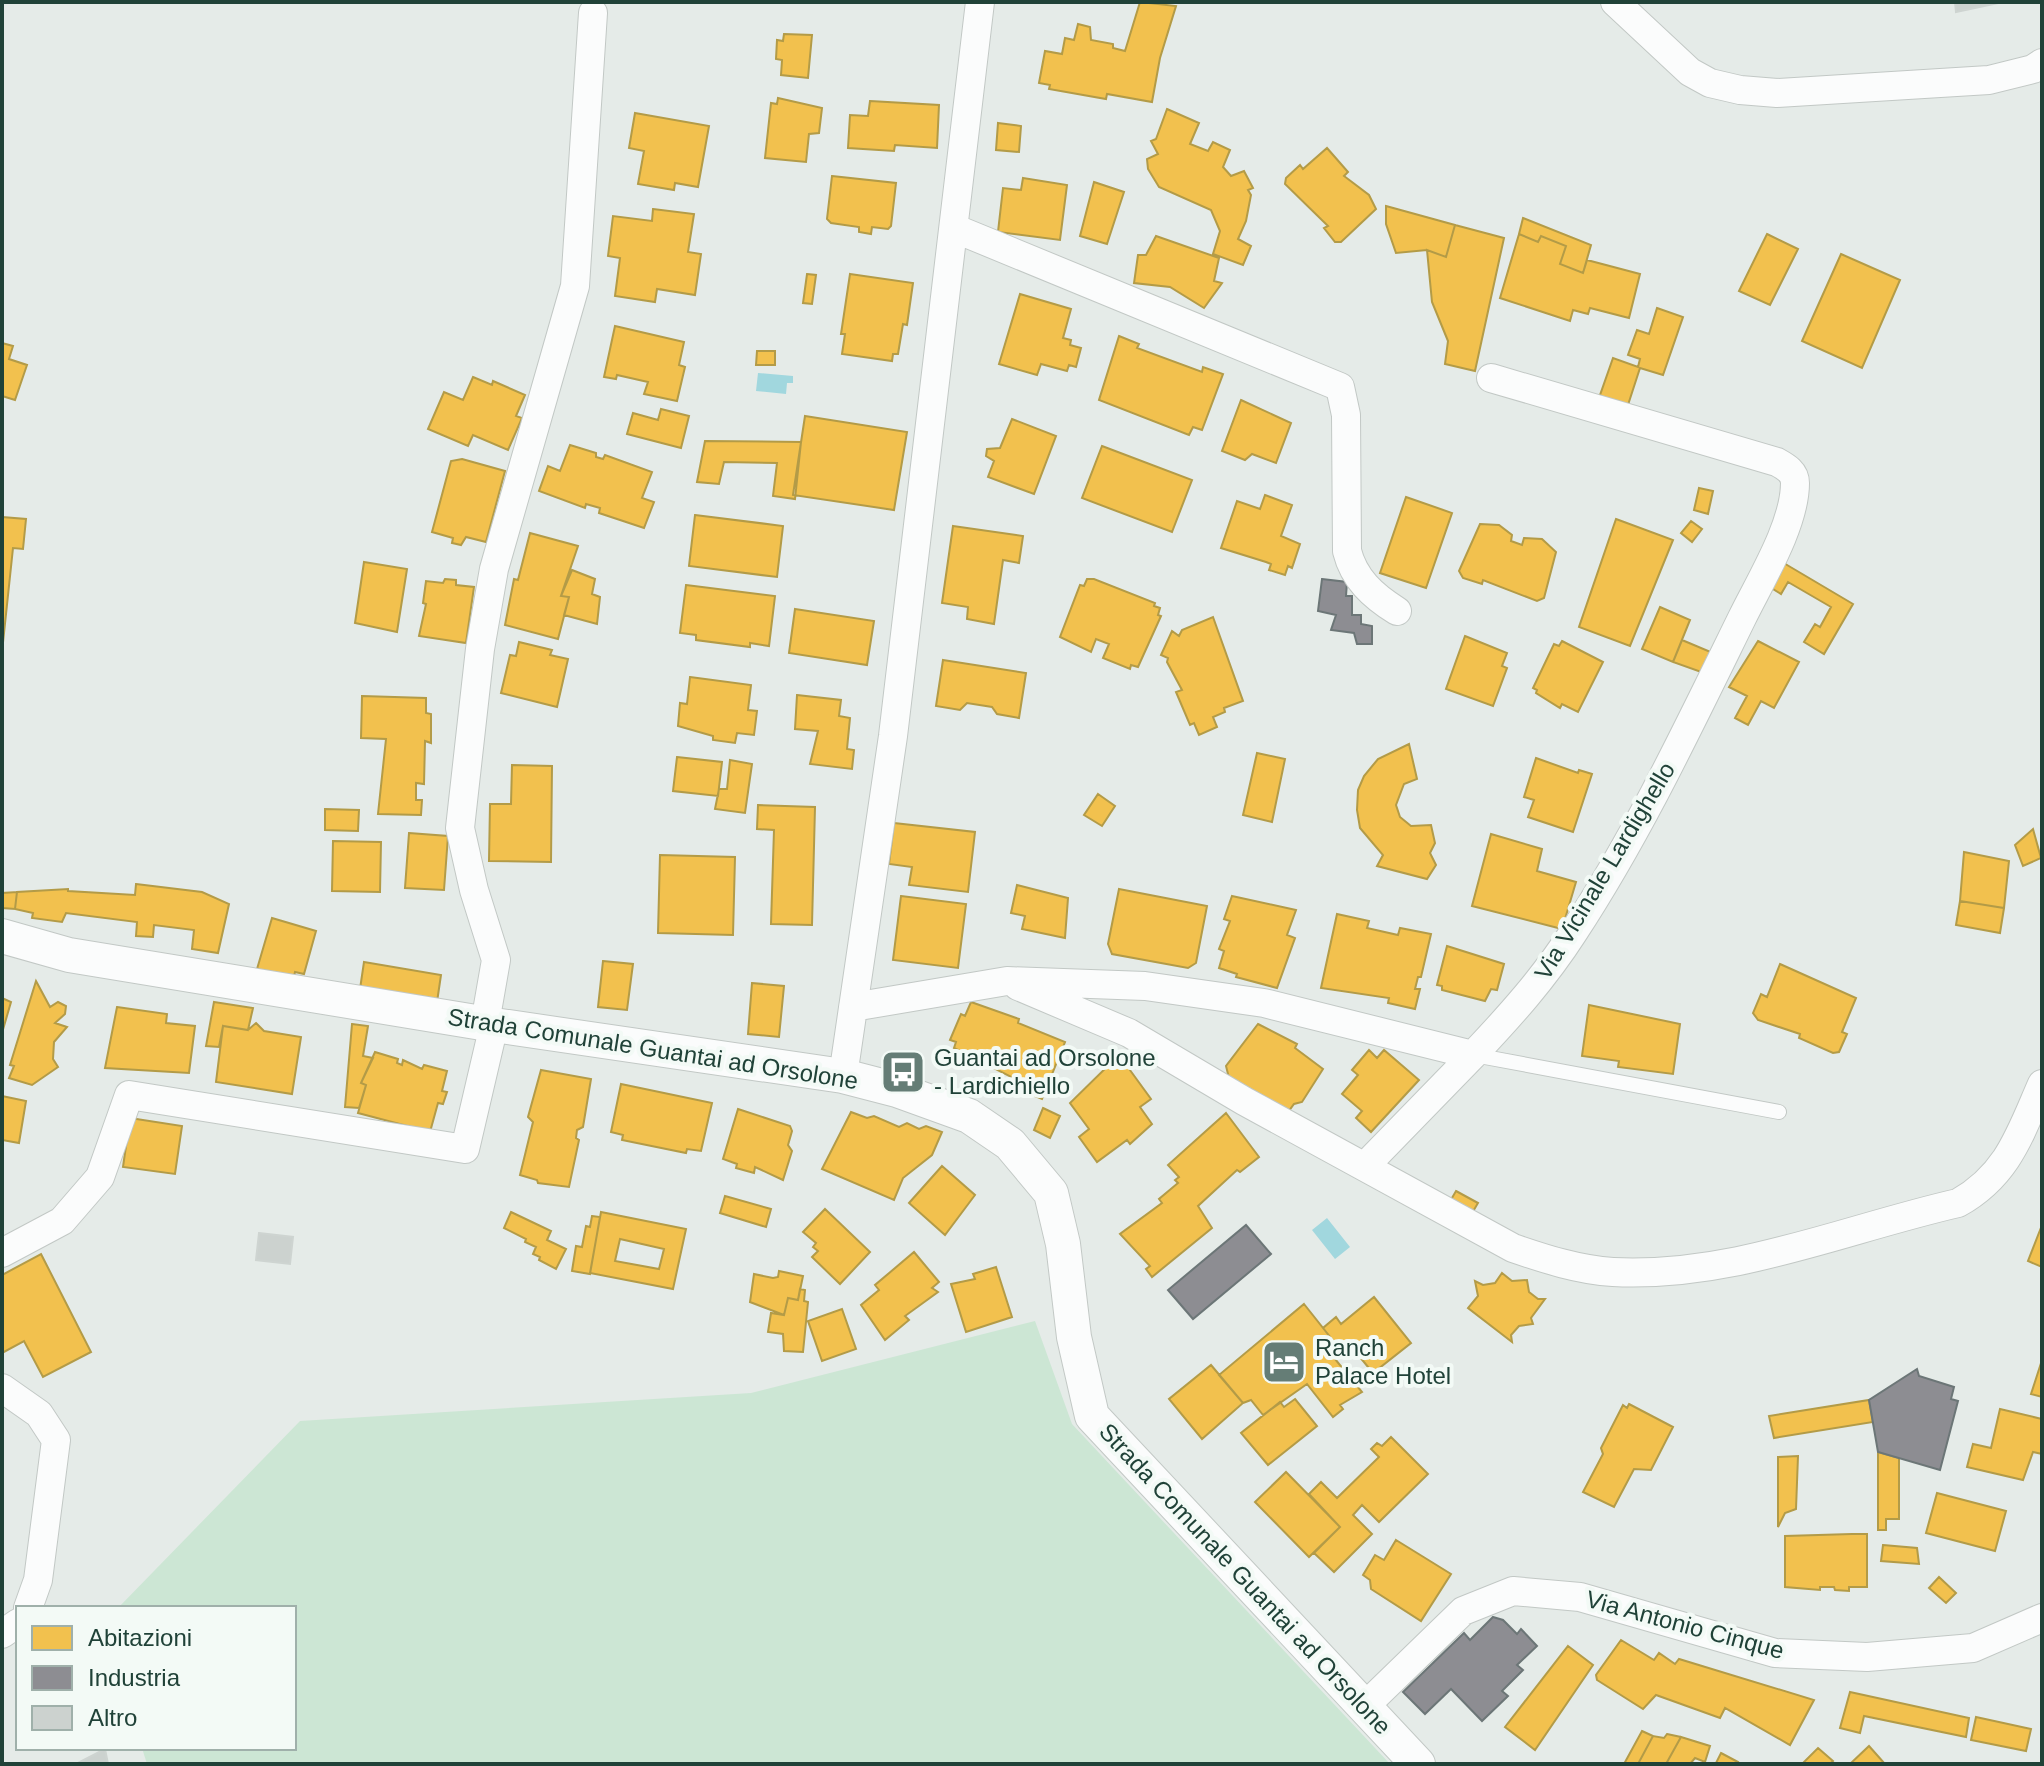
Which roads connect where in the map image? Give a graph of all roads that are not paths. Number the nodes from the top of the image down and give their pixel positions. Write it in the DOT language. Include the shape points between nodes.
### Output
graph roads {
  1 [pos="980,2"];
  2 [pos="1615,2"];
  3 [pos="593,13"];
  4 [pos="2042,63"];
  5 [pos="956,229"];
  6 [pos="1491,378"];
  7 [pos="1397,611"];
  8 [pos="2,936"];
  9 [pos="1007,981"];
  10 [pos="853,1007"];
  11 [pos="490,1024"];
  12 [pos="1473,1055"];
  13 [pos="843,1076"];
  14 [pos="2042,1084"];
  15 [pos="1779,1112"];
  16 [pos="1366,1165"];
  17 [pos="2,1253"];
  18 [pos="2,1388"];
  19 [pos="29,1606"];
  20 [pos="2042,1618"];
  21 [pos="1364,1707"];
  22 [pos="1418,1764"];
  1 -- 5 [label="street"];
  2 -- 4 [label="street" via="1690,72 1740,90 1777,93 1989,80"];
  3 -- 11 [label="street" via="575,286 494,569 460,828 496,960"];
  5 -- 7 [label="street" via="1340,387 1346,415 1347,551 1365,587"];
  5 -- 10 [label="street" via="893,736"];
  6 -- 12 [label="street, Via Vicinale Lardighello" via="1777,462 1795,480 1792,505 1771,559 1676,753 1574,932 1528,996"];
  8 -- 11 [label="street, Strada Comunale Guantai ad Orsolone" via="69,955"];
  9 -- 10 [label="street"];
  9 -- 12 [label="street" via="1145,986 1264,1003"];
  9 -- 16 [label="street" via="1129,1033"];
  10 -- 13 [label="street"];
  11 -- 13 [label="street, Strada Comunale Guantai ad Orsolone"];
  11 -- 17 [label="street" via="465,1149 129,1095 100,1177 62,1221"];
  12 -- 15 [label="lane"];
  12 -- 16 [label="street"];
  13 -- 21 [label="street, Strada Comunale Guantai ad Orsolone" via="969,1116 1010,1144 1051,1193 1092,1416"];
  14 -- 16 [label="street" via="1999,1172 1958,1203 1755,1259 1686,1269 1613,1272 1513,1248"];
  18 -- 19 [label="street" via="39,1414 56,1440 38,1580"];
  20 -- 21 [label="street, Via Antonio Cinque" via="1973,1648 1867,1657 1775,1653 1580,1597 1513,1591 1463,1611"];
  21 -- 22 [label="street, Strada Comunale Guantai ad Orsolone"];
}
